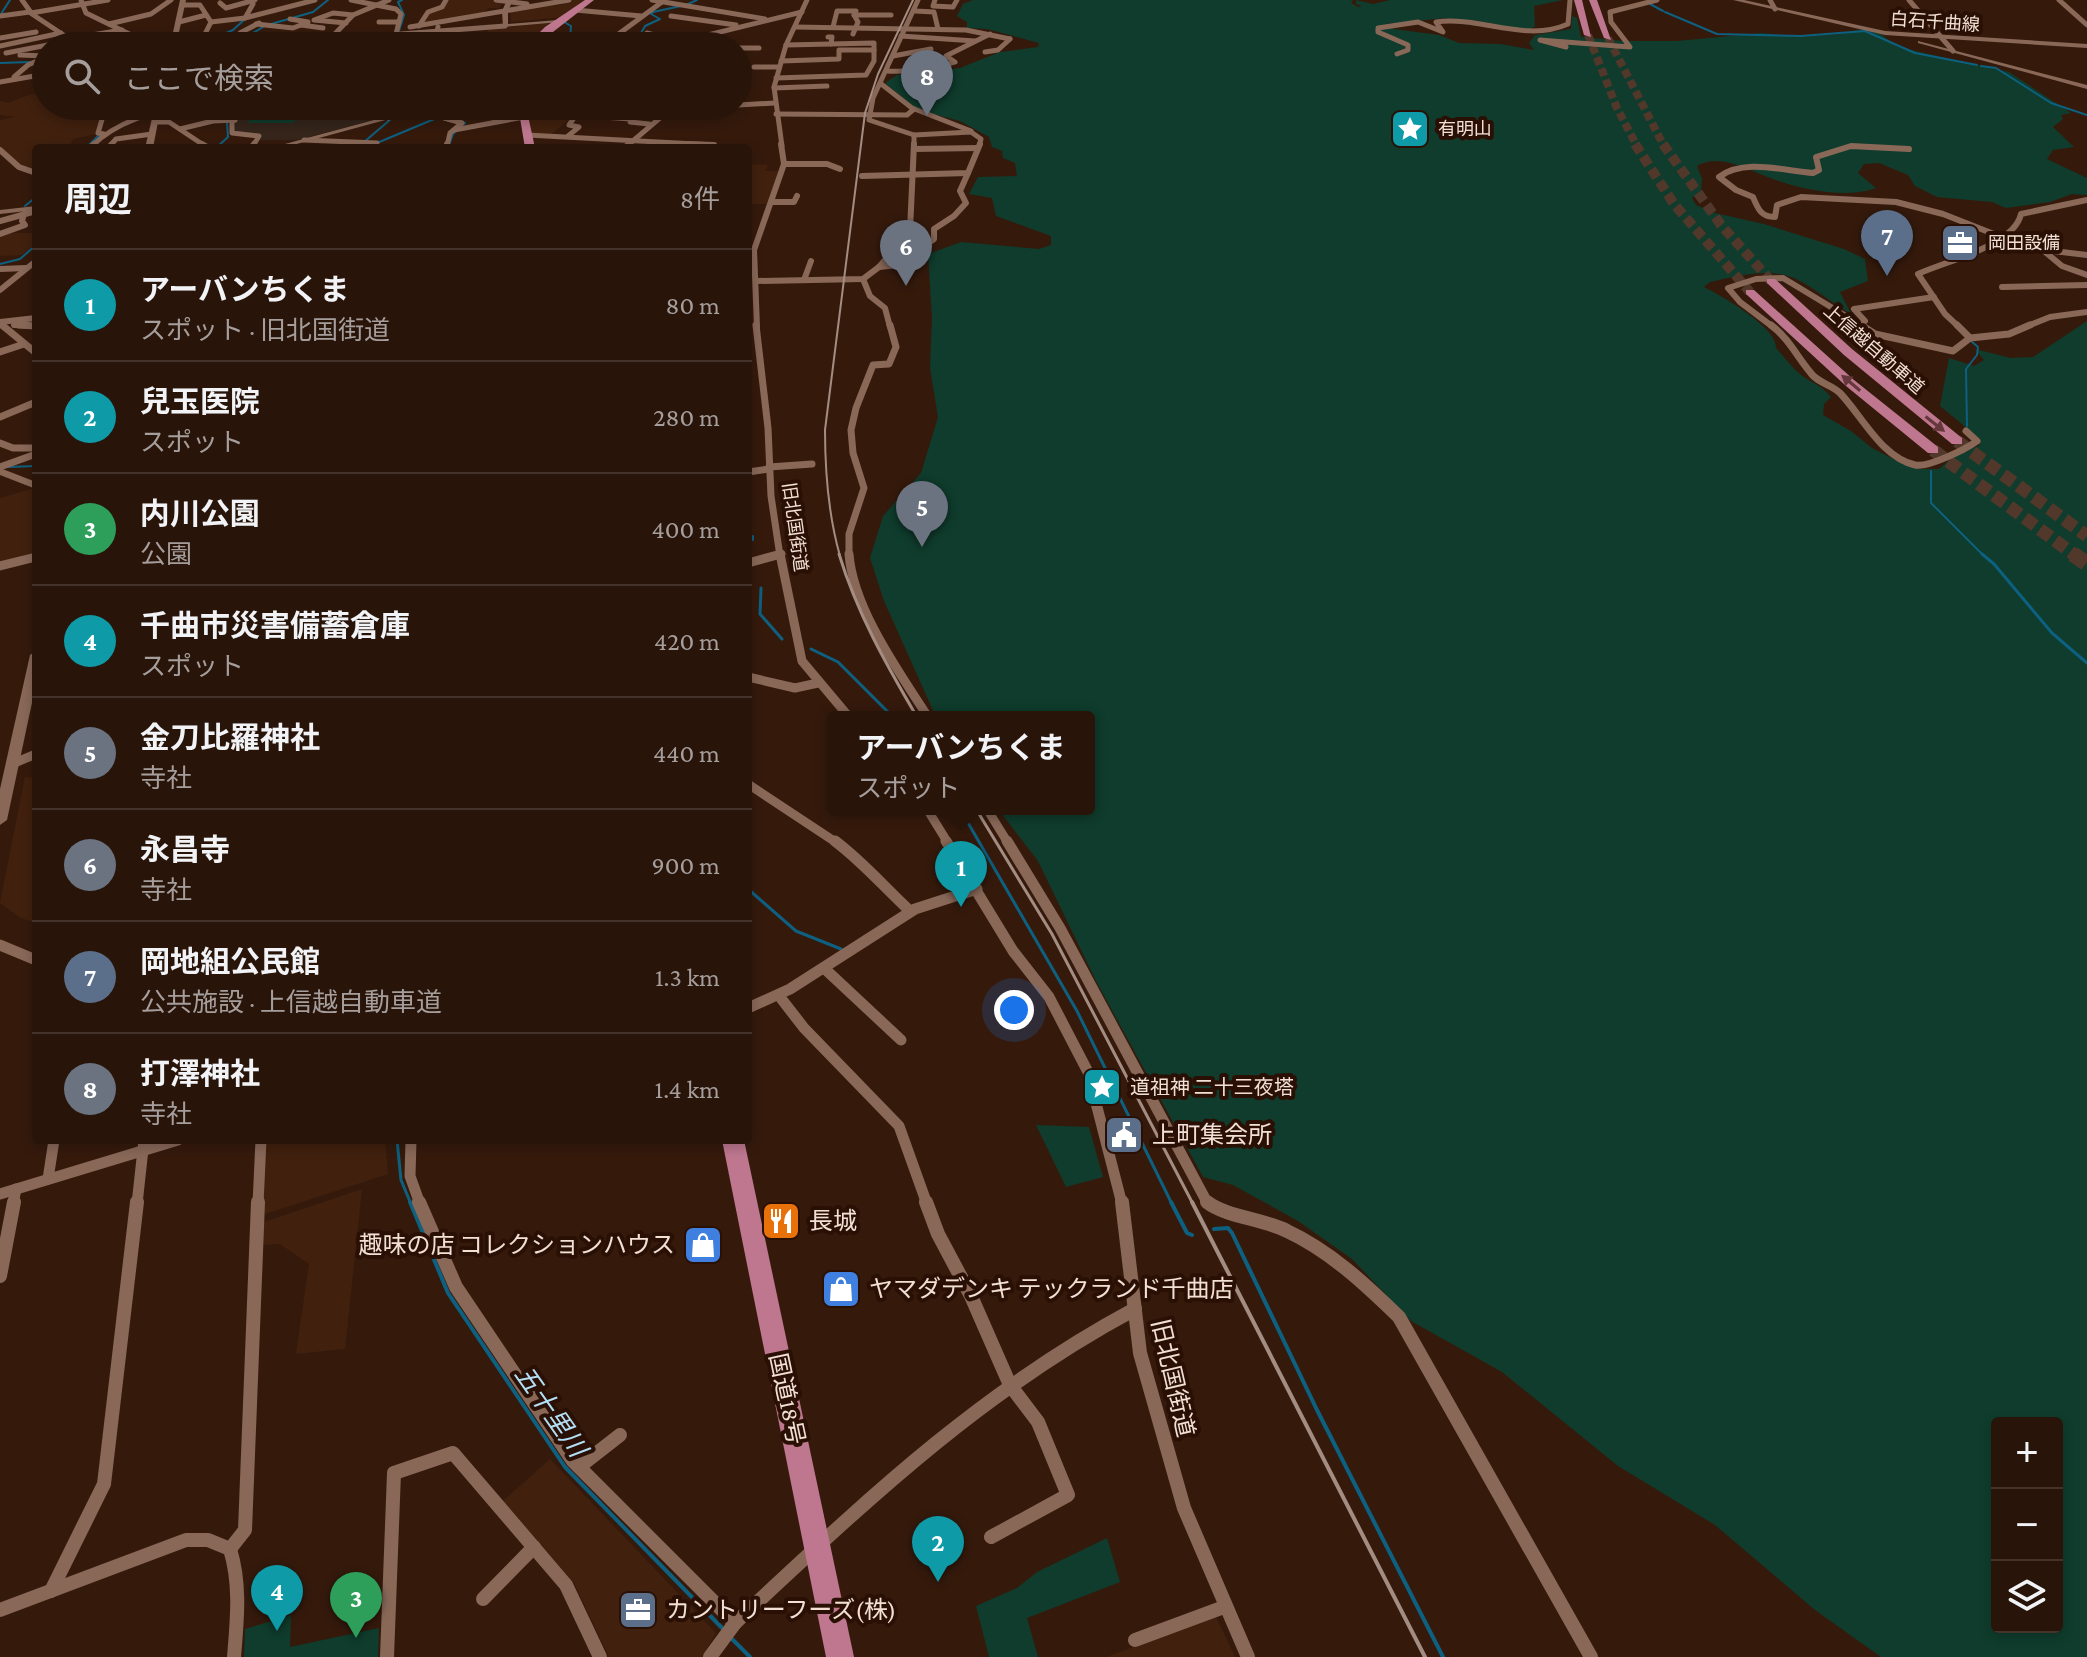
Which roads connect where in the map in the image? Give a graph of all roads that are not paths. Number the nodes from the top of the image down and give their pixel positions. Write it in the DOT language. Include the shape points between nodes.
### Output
graph roads {
  1 [pos="22,0"];
  2 [pos="108,0"];
  3 [pos="171,0"];
  4 [pos="315,0"];
  5 [pos="351,0"];
  6 [pos="389,0"];
  7 [pos="446,0"];
  8 [pos="496,0"];
  9 [pos="569,0"];
  10 [pos="590,0"];
  11 [pos="652,0"];
  12 [pos="695,0"];
  13 [pos="807,0"];
  14 [pos="918,0"];
  15 [pos="935,0"];
  16 [pos="957,0"];
  17 [pos="1570,0"];
  18 [pos="1578,0"];
  19 [pos="1593,0"];
  20 [pos="1657,0"];
  21 [pos="1736,0"];
  22 [pos="1770,0"];
  23 [pos="1909,0"];
  24 [pos="2059,0"];
  25 [pos="218,1"];
  26 [pos="250,1"];
  27 [pos="510,1"];
  28 [pos="81,2"];
  29 [pos="182,2"];
  30 [pos="663,2"];
  31 [pos="376,5"];
  32 [pos="687,5"];
  33 [pos="202,6"];
  34 [pos="545,6"];
  35 [pos="1775,9"];
  36 [pos="575,10"];
  37 [pos="505,11"];
  38 [pos="915,11"];
  39 [pos="30,12"];
  40 [pos="802,12"];
  41 [pos="265,14"];
  42 [pos="273,14"];
  43 [pos="206,15"];
  44 [pos="353,15"];
  45 [pos="854,15"];
  46 [pos="891,15"];
  47 [pos="0,16"];
  48 [pos="641,16"];
  49 [pos="671,16"];
  50 [pos="245,18"];
  51 [pos="766,19"];
  52 [pos="179,22"];
  53 [pos="211,22"];
  54 [pos="379,22"];
  55 [pos="558,22"];
  56 [pos="136,23"];
  57 [pos="346,23"];
  58 [pos="440,23"];
  59 [pos="109,24"];
  60 [pos="256,24"];
  61 [pos="301,25"];
  62 [pos="2087,25"];
  63 [pos="419,26"];
  64 [pos="505,26"];
  65 [pos="739,26"];
  66 [pos="758,27"];
  67 [pos="795,27"];
  68 [pos="833,27"];
  69 [pos="855,27"];
  70 [pos="54,28"];
  71 [pos="341,28"];
  72 [pos="399,28"];
  73 [pos="120,29"];
  74 [pos="905,29"];
  75 [pos="938,29"];
  76 [pos="219,31"];
  77 [pos="436,31"];
  78 [pos="32,32"];
  79 [pos="32,32"];
  80 [pos="60,32"];
  81 [pos="105,32"];
  82 [pos="125,32"];
  83 [pos="177,32"];
  84 [pos="205,32"];
  85 [pos="212,32"];
  86 [pos="242,32"];
  87 [pos="337,32"];
  88 [pos="372,32"];
  89 [pos="388,32"];
  90 [pos="546,32"];
  91 [pos="625,32"];
  92 [pos="718,32"];
  93 [pos="1885,33"];
  94 [pos="853,34"];
  95 [pos="990,34"];
  96 [pos="1588,35"];
  97 [pos="901,36"];
  98 [pos="828,37"];
  99 [pos="939,37"];
  100 [pos="0,38"];
  101 [pos="1608,38"];
  102 [pos="1942,38"];
  103 [pos="32,39"];
  104 [pos="975,41"];
  105 [pos="831,44"];
  106 [pos="786,45"];
  107 [pos="0,46"];
  108 [pos="2087,46"];
  109 [pos="1566,47"];
  110 [pos="32,48"];
  111 [pos="752,48"];
  112 [pos="759,48"];
  113 [pos="874,50"];
  114 [pos="930,50"];
  115 [pos="1953,51"];
  116 [pos="985,52"];
  117 [pos="3,53"];
  118 [pos="1397,54"];
  119 [pos="32,56"];
  120 [pos="893,56"];
  121 [pos="946,56"];
  122 [pos="909,62"];
  123 [pos="32,64"];
  124 [pos="780,64"];
  125 [pos="754,67"];
  126 [pos="886,71"];
  127 [pos="32,76"];
  128 [pos="13,78"];
  129 [pos="776,78"];
  130 [pos="0,82"];
  131 [pos="880,83"];
  132 [pos="827,86"];
  133 [pos="2087,87"];
  134 [pos="774,88"];
  135 [pos="775,103"];
  136 [pos="752,104"];
  137 [pos="914,109"];
  138 [pos="805,113"];
  139 [pos="871,113"];
  140 [pos="776,114"];
  141 [pos="817,119"];
  142 [pos="103,120"];
  143 [pos="133,120"];
  144 [pos="154,120"];
  145 [pos="159,120"];
  146 [pos="235,120"];
  147 [pos="380,120"];
  148 [pos="456,120"];
  149 [pos="500,120"];
  150 [pos="524,120"];
  151 [pos="572,120"];
  152 [pos="630,120"];
  153 [pos="655,120"];
  154 [pos="504,121"];
  155 [pos="649,124"];
  156 [pos="180,129"];
  157 [pos="458,130"];
  158 [pos="971,132"];
  159 [pos="103,134"];
  160 [pos="152,134"];
  161 [pos="527,135"];
  162 [pos="914,135"];
  163 [pos="567,136"];
  164 [pos="695,137"];
  165 [pos="635,139"];
  166 [pos="304,140"];
  167 [pos="370,143"];
  168 [pos="689,143"];
  169 [pos="94,144"];
  170 [pos="112,144"];
  171 [pos="150,144"];
  172 [pos="203,144"];
  173 [pos="254,144"];
  174 [pos="289,144"];
  175 [pos="449,144"];
  176 [pos="529,144"];
  177 [pos="629,144"];
  178 [pos="702,144"];
  179 [pos="978,148"];
  180 [pos="914,149"];
  181 [pos="1909,149"];
  182 [pos="0,150"];
  183 [pos="784,164"];
  184 [pos="840,169"];
  185 [pos="32,172"];
  186 [pos="968,173"];
  187 [pos="913,175"];
  188 [pos="862,176"];
  189 [pos="797,196"];
  190 [pos="2087,200"];
  191 [pos="773,202"];
  192 [pos="32,211"];
  193 [pos="32,211"];
  194 [pos="24,214"];
  195 [pos="1,215"];
  196 [pos="0,234"];
  197 [pos="760,238"];
  198 [pos="752,239"];
  199 [pos="2004,239"];
  200 [pos="2044,249"];
  201 [pos="2087,255"];
  202 [pos="752,258"];
  203 [pos="811,261"];
  204 [pos="32,264"];
  205 [pos="752,264"];
  206 [pos="879,267"];
  207 [pos="27,268"];
  208 [pos="0,269"];
  209 [pos="2086,276"];
  210 [pos="863,279"];
  211 [pos="804,280"];
  212 [pos="757,281"];
  213 [pos="1771,281"];
  214 [pos="2087,285"];
  215 [pos="3,286"];
  216 [pos="2002,287"];
  217 [pos="1750,292"];
  218 [pos="1934,297"];
  219 [pos="2087,312"];
  220 [pos="32,319"];
  221 [pos="1,324"];
  222 [pos="32,326"];
  223 [pos="1875,334"];
  224 [pos="1970,338"];
  225 [pos="24,344"];
  226 [pos="32,350"];
  227 [pos="0,352"];
  228 [pos="760,369"];
  229 [pos="752,370"];
  230 [pos="32,404"];
  231 [pos="0,417"];
  232 [pos="1966,431"];
  233 [pos="1957,441"];
  234 [pos="0,443"];
  235 [pos="32,448"];
  236 [pos="1933,450"];
  237 [pos="32,456"];
  238 [pos="812,464"];
  239 [pos="769,468"];
  240 [pos="0,469"];
  241 [pos="752,471"];
  242 [pos="32,484"];
  243 [pos="781,554"];
  244 [pos="32,558"];
  245 [pos="752,561"];
  246 [pos="0,566"];
  247 [pos="32,673"];
  248 [pos="752,678"];
  249 [pos="818,683"];
  250 [pos="844,711"];
  251 [pos="924,711"];
  252 [pos="32,756"];
  253 [pos="12,764"];
  254 [pos="752,786"];
  255 [pos="931,815"];
  256 [pos="991,815"];
  257 [pos="0,820"];
  258 [pos="977,889"];
  259 [pos="910,911"];
  260 [pos="0,945"];
  261 [pos="32,958"];
  262 [pos="825,969"];
  263 [pos="780,997"];
  264 [pos="752,1007"];
  265 [pos="901,1040"];
  266 [pos="53,1144"];
  267 [pos="261,1144"];
  268 [pos="411,1144"];
  269 [pos="734,1144"];
  270 [pos="143,1146"];
  271 [pos="48,1179"];
  272 [pos="16,1189"];
  273 [pos="0,1194"];
  274 [pos="0,1276"];
  275 [pos="1135,1309"];
  276 [pos="1010,1385"];
  277 [pos="620,1435"];
  278 [pos="579,1467"];
  279 [pos="991,1537"];
  280 [pos="817,1546"];
  281 [pos="534,1547"];
  282 [pos="230,1549"];
  283 [pos="51,1591"];
  284 [pos="483,1599"];
  285 [pos="1224,1607"];
  286 [pos="0,1610"];
  287 [pos="734,1624"];
  288 [pos="1135,1640"];
  289 [pos="234,1657"];
  290 [pos="387,1657"];
  291 [pos="600,1657"];
  292 [pos="710,1657"];
  293 [pos="840,1657"];
  294 [pos="1248,1657"];
  295 [pos="1591,1657"];
  1 -- 39 [label="street"];
  2 -- 28 [label="street"];
  3 -- 59 [label="street" via="150,14"];
  4 -- 41 [label="street"];
  5 -- 31 [label="street"];
  6 -- 31 [label="street"];
  7 -- 63 [label="street"];
  8 -- 27 [label="street"];
  9 -- 34 [label="street"];
  10 -- 36 [label="highway"];
  11 -- 30 [label="street"];
  12 -- 32 [label="street"];
  13 -- 40 [label="street, 旧北国街道"];
  14 -- 38 [label="street"];
  15 -- 16 [label="street" via="933,6 953,7"];
  17 -- 118 [label="street" via="1568,24 1558,29 1455,19 1436,22 1443,32 1422,22 1378,28 1409,46"];
  18 -- 96 [label="highway"];
  19 -- 101 [label="highway"];
  20 -- 109 [label="street" via="1610,12 1629,48 1540,40"];
  21 -- 35 [label="street, 白石千曲線"];
  22 -- 35 [label="street"];
  23 -- 102 [label="street"];
  24 -- 62 [label="street"];
  25 -- 26 [label="street" via="226,8"];
  25 -- 33 [label="street"];
  26 -- 50 [label="street"];
  27 -- 34 [label="street"];
  27 -- 37 [label="street"];
  28 -- 39 [label="street"];
  28 -- 59 [label="street" via="86,13"];
  29 -- 33 [label="street"];
  29 -- 52 [label="street"];
  30 -- 32 [label="street"];
  30 -- 48 [label="street"];
  31 -- 44 [label="street"];
  31 -- 72 [label="street" via="396,9 401,14"];
  32 -- 51 [label="street"];
  33 -- 43 [label="street"];
  34 -- 37 [label="street"];
  35 -- 93 [label="street, 白石千曲線"];
  36 -- 48 [label="street"];
  36 -- 55 [label="highway"];
  37 -- 58 [label="street"];
  37 -- 64 [label="street"];
  38 -- 74 [label="street"];
  38 -- 75 [label="street" via="934,12"];
  39 -- 47 [label="street"];
  39 -- 70 [label="street"];
  40 -- 51 [label="street"];
  40 -- 67 [label="street, 旧北国街道"];
  41 -- 42 [label="street"];
  41 -- 50 [label="street"];
  42 -- 60 [label="street"];
  42 -- 61 [label="street" via="308,22"];
  43 -- 52 [label="street"];
  43 -- 53 [label="street"];
  44 -- 57 [label="street"];
  44 -- 57 [label="street" via="333,13 314,20"];
  45 -- 46 [label="street"];
  45 -- 68 [label="street" via="856,11 837,11"];
  45 -- 69 [label="street"];
  48 -- 91 [label="street"];
  49 -- 65 [label="street"];
  50 -- 53 [label="street"];
  51 -- 65 [label="street"];
  52 -- 83 [label="street"];
  53 -- 84 [label="street"];
  54 -- 72 [label="street"];
  55 -- 64 [label="street"];
  55 -- 90 [label="highway"];
  56 -- 73 [label="street"];
  57 -- 71 [label="street"];
  58 -- 63 [label="street"];
  58 -- 77 [label="street"];
  59 -- 73 [label="street"];
  60 -- 61 [label="street"];
  60 -- 86 [label="street"];
  61 -- 71 [label="street"];
  63 -- 72 [label="street"];
  64 -- 77 [label="street"];
  65 -- 66 [label="street"];
  65 -- 92 [label="street"];
  67 -- 68 [label="street"];
  67 -- 106 [label="street, 旧北国街道"];
  68 -- 69 [label="street"];
  69 -- 74 [label="street"];
  69 -- 94 [label="street"];
  70 -- 78 [label="street"];
  70 -- 80 [label="street"];
  71 -- 87 [label="street"];
  72 -- 77 [label="street"];
  72 -- 88 [label="street"];
  72 -- 89 [label="street"];
  73 -- 81 [label="street"];
  73 -- 82 [label="street"];
  74 -- 75 [label="street"];
  74 -- 97 [label="street"];
  75 -- 95 [label="street"];
  76 -- 85 [label="street"];
  79 -- 100 [label="street"];
  93 -- 102 [label="street, 白石千曲線"];
  93 -- 115 [label="street"];
  95 -- 104 [label="street"];
  95 -- 116 [label="street" via="1010,39 998,50"];
  97 -- 99 [label="street"];
  97 -- 120 [label="street"];
  98 -- 105 [label="street"];
  99 -- 104 [label="street"];
  99 -- 114 [label="street"];
  102 -- 108 [label="street, 白石千曲線"];
  102 -- 115 [label="street"];
  103 -- 107 [label="street"];
  104 -- 121 [label="street"];
  105 -- 106 [label="street"];
  105 -- 113 [label="street" via="874,43"];
  106 -- 124 [label="street, 旧北国街道"];
  110 -- 117 [label="street"];
  111 -- 112 [label="street"];
  113 -- 124 [label="street" via="839,50 839,59"];
  113 -- 129 [label="street" via="866,75"];
  114 -- 120 [label="street"];
  114 -- 121 [label="street"];
  114 -- 122 [label="street"];
  115 -- 133 [label="street"];
  117 -- 119 [label="street"];
  120 -- 126 [label="street"];
  121 -- 126 [label="street" via="955,62"];
  123 -- 128 [label="street"];
  124 -- 125 [label="street"];
  124 -- 129 [label="street, 旧北国街道"];
  126 -- 131 [label="street"];
  127 -- 128 [label="street"];
  128 -- 130 [label="street"];
  129 -- 134 [label="street, 旧北国街道"];
  131 -- 137 [label="street"];
  131 -- 139 [label="street"];
  132 -- 134 [label="street"];
  134 -- 135 [label="street, 旧北国街道"];
  135 -- 136 [label="street"];
  135 -- 140 [label="street, 旧北国街道"];
  137 -- 139 [label="street" via="907,115"];
  137 -- 158 [label="street"];
  138 -- 139 [label="street"];
  138 -- 140 [label="street"];
  138 -- 141 [label="street" via="805,120"];
  139 -- 162 [label="street" via="870,121"];
  140 -- 183 [label="street, 旧北国街道"];
  142 -- 159 [label="street"];
  143 -- 159 [label="street"];
  144 -- 160 [label="street"];
  145 -- 156 [label="street"];
  146 -- 156 [label="street"];
  146 -- 173 [label="street" via="232,133 259,136"];
  147 -- 166 [label="street"];
  148 -- 157 [label="street" via="462,121"];
  149 -- 154 [label="street"];
  150 -- 161 [label="highway"];
  151 -- 163 [label="street" via="569,125 579,127"];
  152 -- 155 [label="street"];
  153 -- 155 [label="street"];
  154 -- 157 [label="street"];
  155 -- 165 [label="street"];
  156 -- 172 [label="street"];
  157 -- 175 [label="street"];
  158 -- 162 [label="street"];
  158 -- 179 [label="street" via="981,139"];
  159 -- 169 [label="street"];
  160 -- 170 [label="street"];
  160 -- 171 [label="street"];
  161 -- 163 [label="street"];
  161 -- 176 [label="highway"];
  162 -- 180 [label="street"];
  163 -- 165 [label="street"];
  164 -- 168 [label="street"];
  165 -- 168 [label="street"];
  165 -- 177 [label="street"];
  166 -- 167 [label="street"];
  166 -- 174 [label="street"];
  168 -- 178 [label="street"];
  179 -- 180 [label="street"];
  179 -- 186 [label="street"];
  180 -- 187 [label="street"];
  181 -- 199 [label="street" via="1840,147 1816,157 1818,172 1742,168 1719,177 1753,197 1757,210 1767,217 1775,217 1781,202 1810,195 1884,200 1931,209"];
  182 -- 185 [label="street"];
  183 -- 184 [label="street"];
  183 -- 191 [label="street, 旧北国街道"];
  186 -- 187 [label="street"];
  186 -- 206 [label="street" via="960,191 966,203 934,229 934,239 908,264"];
  187 -- 188 [label="street"];
  187 -- 206 [label="street" via="909,234"];
  189 -- 191 [label="street" via="794,202"];
  190 -- 199 [label="street" via="2021,214 2018,226"];
  191 -- 197 [label="street, 旧北国街道"];
  192 -- 194 [label="street"];
  193 -- 195 [label="street"];
  194 -- 195 [label="street"];
  194 -- 196 [label="street" via="25,225"];
  197 -- 198 [label="street"];
  197 -- 202 [label="street, 旧北国街道"];
  199 -- 200 [label="street"];
  199 -- 218 [label="street" via="1920,272"];
  200 -- 201 [label="street"];
  200 -- 209 [label="street" via="2062,266"];
  203 -- 211 [label="street"];
  204 -- 207 [label="street"];
  205 -- 212 [label="street, 旧北国街道"];
  206 -- 210 [label="street"];
  207 -- 208 [label="street"];
  207 -- 215 [label="street"];
  210 -- 211 [label="street"];
  210 -- 251 [label="street" via="875,303 885,308 896,347 889,364 873,365 853,415 852,450 864,494 849,532 848,558 872,621"];
  211 -- 212 [label="street"];
  212 -- 228 [label="street, 旧北国街道"];
  213 -- 233 [label="highway, 上信越自動車道, one-way"];
  214 -- 216 [label="street"];
  236 -- 217 [label="highway, 上信越自動車道, one-way"];
  218 -- 223 [label="street" via="1854,309"];
  218 -- 224 [label="street"];
  219 -- 224 [label="street" via="2050,317 2009,334"];
  220 -- 221 [label="street"];
  221 -- 222 [label="street"];
  221 -- 225 [label="street"];
  223 -- 224 [label="street" via="1956,350"];
  223 -- 232 [label="street" via="1783,278 1728,288 1784,336 1807,370 1838,392 1900,458 1919,466 1938,463 1977,441"];
  225 -- 226 [label="street"];
  225 -- 227 [label="street"];
  228 -- 229 [label="street"];
  228 -- 239 [label="street, 旧北国街道"];
  230 -- 231 [label="street"];
  234 -- 235 [label="street"];
  237 -- 240 [label="street"];
  238 -- 239 [label="street"];
  239 -- 241 [label="street"];
  239 -- 243 [label="street, 旧北国街道"];
  240 -- 242 [label="street"];
  243 -- 245 [label="street"];
  243 -- 249 [label="street, 旧北国街道" via="802,661"];
  244 -- 246 [label="street"];
  247 -- 253 [label="street"];
  248 -- 249 [label="street" via="795,688"];
  249 -- 250 [label="street, 旧北国街道"];
  252 -- 253 [label="street"];
  253 -- 257 [label="street"];
  254 -- 259 [label="street" via="865,864 868,873"];
  255 -- 258 [label="street, 旧北国街道"];
  256 -- 295 [label="street" via="1110,1018 1208,1204 1301,1237 1353,1273 1399,1317"];
  258 -- 259 [label="street"];
  258 -- 275 [label="street, 旧北国街道" via="1013,951 1049,997 1088,1072 1121,1193"];
  259 -- 262 [label="street"];
  260 -- 261 [label="street"];
  262 -- 263 [label="street"];
  262 -- 265 [label="street"];
  263 -- 264 [label="street"];
  263 -- 276 [label="street" via="899,1126 938,1234"];
  266 -- 271 [label="street"];
  267 -- 282 [label="street" via="245,1530"];
  268 -- 278 [label="street" via="414,1191 456,1287"];
  269 -- 280 [label="highway, 国道18号"];
  270 -- 271 [label="street"];
  270 -- 283 [label="street" via="104,1484"];
  271 -- 272 [label="street"];
  272 -- 273 [label="street"];
  272 -- 274 [label="street"];
  275 -- 276 [label="street"];
  275 -- 285 [label="street, 旧北国街道" via="1140,1353 1184,1508"];
  276 -- 279 [label="street" via="1038,1423 1068,1495"];
  276 -- 280 [label="street"];
  277 -- 278 [label="street"];
  278 -- 287 [label="street"];
  280 -- 287 [label="street"];
  280 -- 293 [label="highway, 国道18号"];
  281 -- 284 [label="street"];
  281 -- 290 [label="street" via="453,1453 394,1473"];
  281 -- 291 [label="street" via="566,1585"];
  282 -- 283 [label="street" via="208,1540 186,1540"];
  282 -- 289 [label="street" via="237,1582"];
  283 -- 286 [label="street"];
  285 -- 288 [label="street"];
  285 -- 294 [label="street, 旧北国街道"];
  287 -- 292 [label="street"];
}
